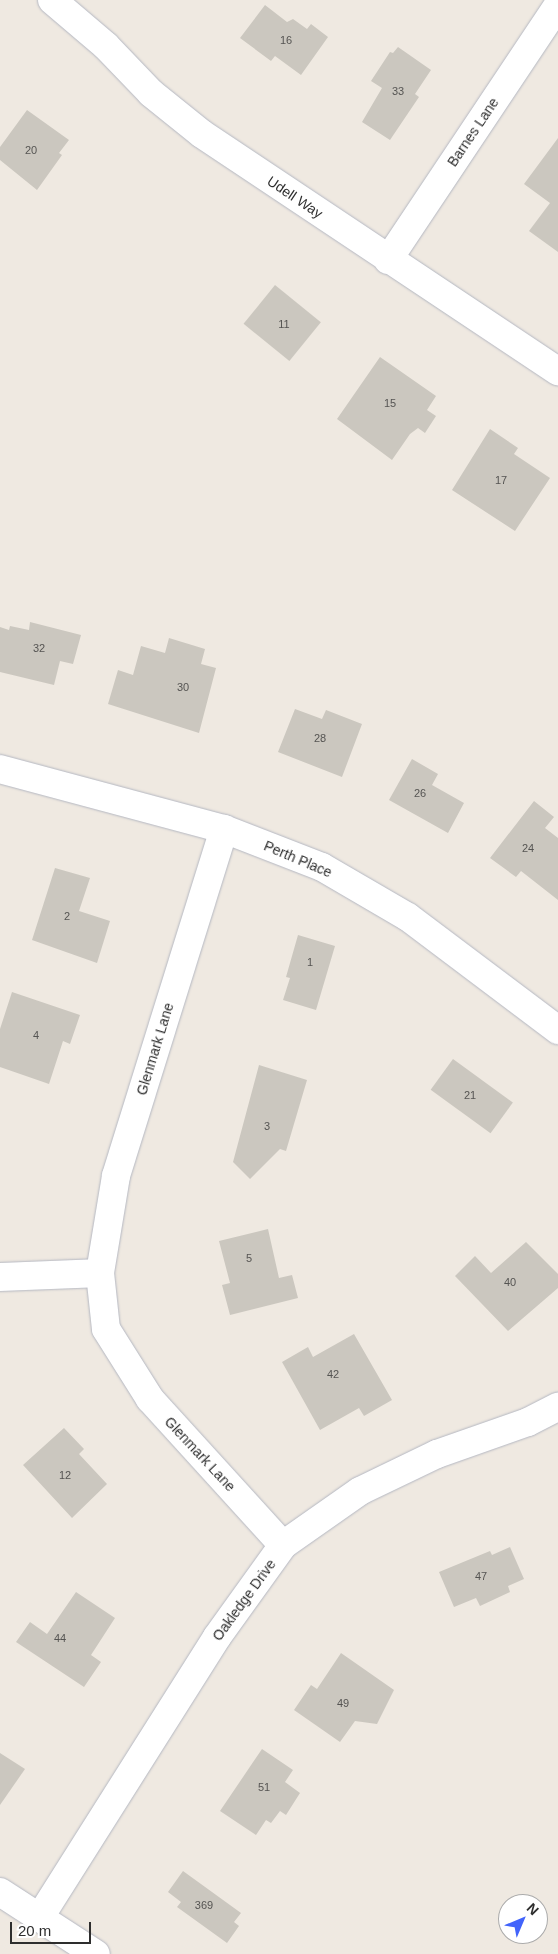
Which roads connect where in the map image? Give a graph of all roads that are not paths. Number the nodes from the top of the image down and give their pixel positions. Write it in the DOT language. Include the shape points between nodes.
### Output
graph roads {
  1 [pos="52,0"];
  2 [pos="558,5"];
  3 [pos="388,260"];
  4 [pos="558,370"];
  5 [pos="0,769"];
  6 [pos="224,829"];
  7 [pos="558,1030"];
  8 [pos="100,1273"];
  9 [pos="0,1277"];
  10 [pos="558,1407"];
  11 [pos="284,1545"];
  12 [pos="0,1892"];
  13 [pos="40,1917"];
  14 [pos="96,1954"];
  1 -- 3 [label="street, Udell Way" via="106,46 151,93 202,134"];
  2 -- 3 [label="street, Barnes Lane"];
  3 -- 4 [label="street, Udell Way"];
  5 -- 6 [label="street, Perth Place"];
  6 -- 7 [label="street, Perth Place" via="322,867 408,917"];
  6 -- 8 [label="street, Glenmark Lane" via="116,1176"];
  8 -- 9 [label="street"];
  8 -- 11 [label="street, Glenmark Lane" via="106,1329 150,1400"];
  10 -- 11 [label="street, Oakledge Drive" via="528,1422 437,1454 360,1491"];
  11 -- 13 [label="street, Oakledge Drive" via="217,1636"];
  12 -- 13 [label="street"];
  13 -- 14 [label="street"];
}
